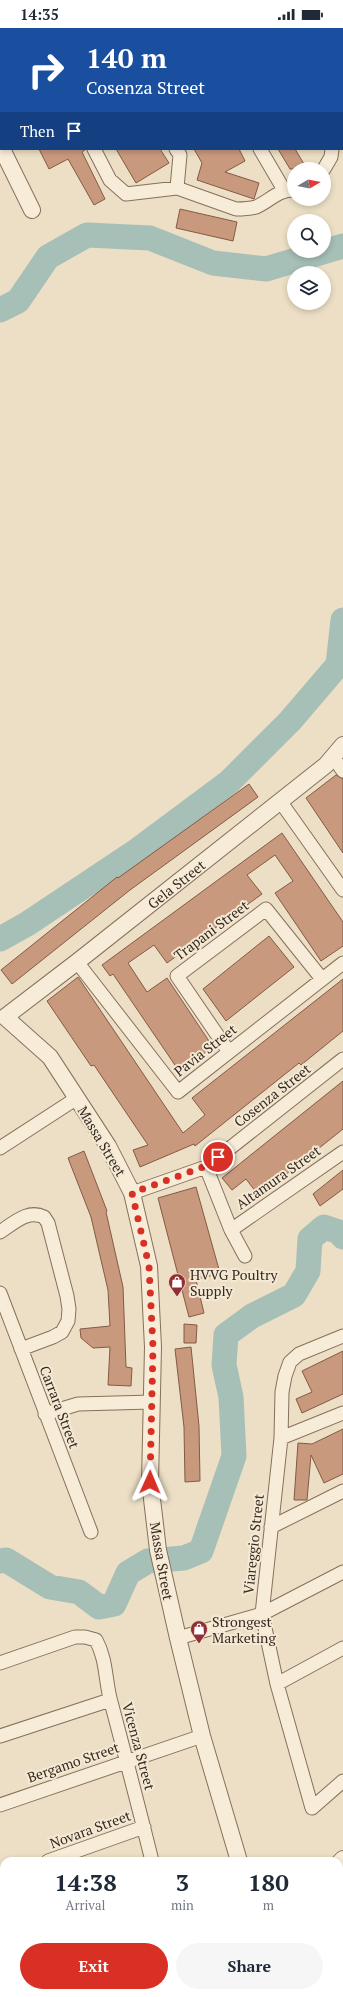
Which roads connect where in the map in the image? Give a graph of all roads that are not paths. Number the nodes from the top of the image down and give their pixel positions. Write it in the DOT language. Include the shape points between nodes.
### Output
graph roads {
  1 [pos="2,150"];
  2 [pos="95,150"];
  3 [pos="177,150"];
  4 [pos="261,150"];
  5 [pos="332,150"];
  6 [pos="328,162"];
  7 [pos="287,187"];
  8 [pos="177,188"];
  9 [pos="287,191"];
  10 [pos="32,210"];
  11 [pos="338,751"];
  12 [pos="343,771"];
  13 [pos="280,801"];
  14 [pos="343,890"];
  15 [pos="77,962"];
  16 [pos="343,963"];
  17 [pos="322,979"];
  18 [pos="2,1015"];
  19 [pos="229,1052"];
  20 [pos="343,1059"];
  21 [pos="77,1098"];
  22 [pos="0,1148"];
  23 [pos="343,1152"];
  24 [pos="206,1166"];
  25 [pos="132,1193"];
  26 [pos="231,1230"];
  27 [pos="0,1232"];
  28 [pos="245,1256"];
  29 [pos="0,1293"];
  30 [pos="343,1336"];
  31 [pos="21,1349"];
  32 [pos="152,1402"];
  33 [pos="343,1413"];
  34 [pos="45,1414"];
  35 [pos="280,1438"];
  36 [pos="343,1491"];
  37 [pos="271,1527"];
  38 [pos="91,1532"];
  39 [pos="343,1572"];
  40 [pos="262,1614"];
  41 [pos="178,1638"];
  42 [pos="343,1648"];
  43 [pos="0,1663"];
  44 [pos="277,1684"];
  45 [pos="110,1700"];
  46 [pos="0,1736"];
  47 [pos="202,1736"];
  48 [pos="127,1760"];
  49 [pos="343,1781"];
  50 [pos="0,1805"];
  51 [pos="144,1827"];
  52 [pos="70,1857"];
  53 [pos="151,1857"];
  54 [pos="238,1857"];
  1 -- 10 [label="street"];
  2 -- 8 [label="street" via="110,180 126,194"];
  3 -- 8 [label="street" via="180,155"];
  4 -- 7 [label="street"];
  5 -- 6 [label="street"];
  8 -- 9 [label="street" via="236,210 255,207"];
  11 -- 12 [label="street"];
  11 -- 13 [label="street, Gela Street" via="326,765"];
  13 -- 14 [label="street"];
  13 -- 15 [label="street, Gela Street"];
  15 -- 18 [label="street, Gela Street"];
  15 -- 19 [label="street, Pavia Street" via="178,1092"];
  16 -- 17 [label="street, Pavia Street"];
  17 -- 19 [label="street, Pavia Street"];
  17 -- 19 [label="street, Trapani Street" via="266,909 177,976"];
  18 -- 21 [label="street, Massa Street" via="50,1057"];
  20 -- 24 [label="street, Cosenza Street"];
  21 -- 22 [label="street"];
  21 -- 25 [label="street, Massa Street" via="108,1146"];
  23 -- 26 [label="street, Altamura Street"];
  24 -- 25 [label="street, Cosenza Street"];
  24 -- 26 [label="street, Altamura Street"];
  25 -- 32 [label="street, Massa Street" via="149,1266 153,1347"];
  26 -- 28 [label="street, Altamura Street"];
  27 -- 31 [label="street" via="32,1214 44,1218 48,1223 68,1303 68,1321 62,1332"];
  29 -- 31 [label="street, Carrara Street"];
  30 -- 35 [label="street, Viareggio Street" via="299,1354 290,1362 282,1392"];
  31 -- 34 [label="street, Carrara Street"];
  32 -- 34 [label="street" via="78,1404"];
  32 -- 41 [label="street, Massa Street" via="150,1482 158,1550"];
  33 -- 35 [label="street"];
  34 -- 38 [label="street, Carrara Street"];
  35 -- 37 [label="street, Viareggio Street"];
  36 -- 37 [label="street"];
  37 -- 40 [label="street, Viareggio Street"];
  39 -- 40 [label="street"];
  40 -- 41 [label="street"];
  40 -- 44 [label="street, Viareggio Street"];
  41 -- 47 [label="street, Massa Street"];
  42 -- 44 [label="street"];
  43 -- 45 [label="street, Vicenza Street" via="75,1637 96,1640 105,1662"];
  44 -- 49 [label="street, Viareggio Street" via="312,1808"];
  45 -- 46 [label="street"];
  45 -- 48 [label="street, Vicenza Street"];
  47 -- 48 [label="street, Bergamo Street"];
  47 -- 54 [label="street, Massa Street"];
  48 -- 50 [label="street, Bergamo Street"];
  48 -- 51 [label="street, Vicenza Street"];
  51 -- 52 [label="street, Novara Street"];
  51 -- 53 [label="street, Vicenza Street"];
}
